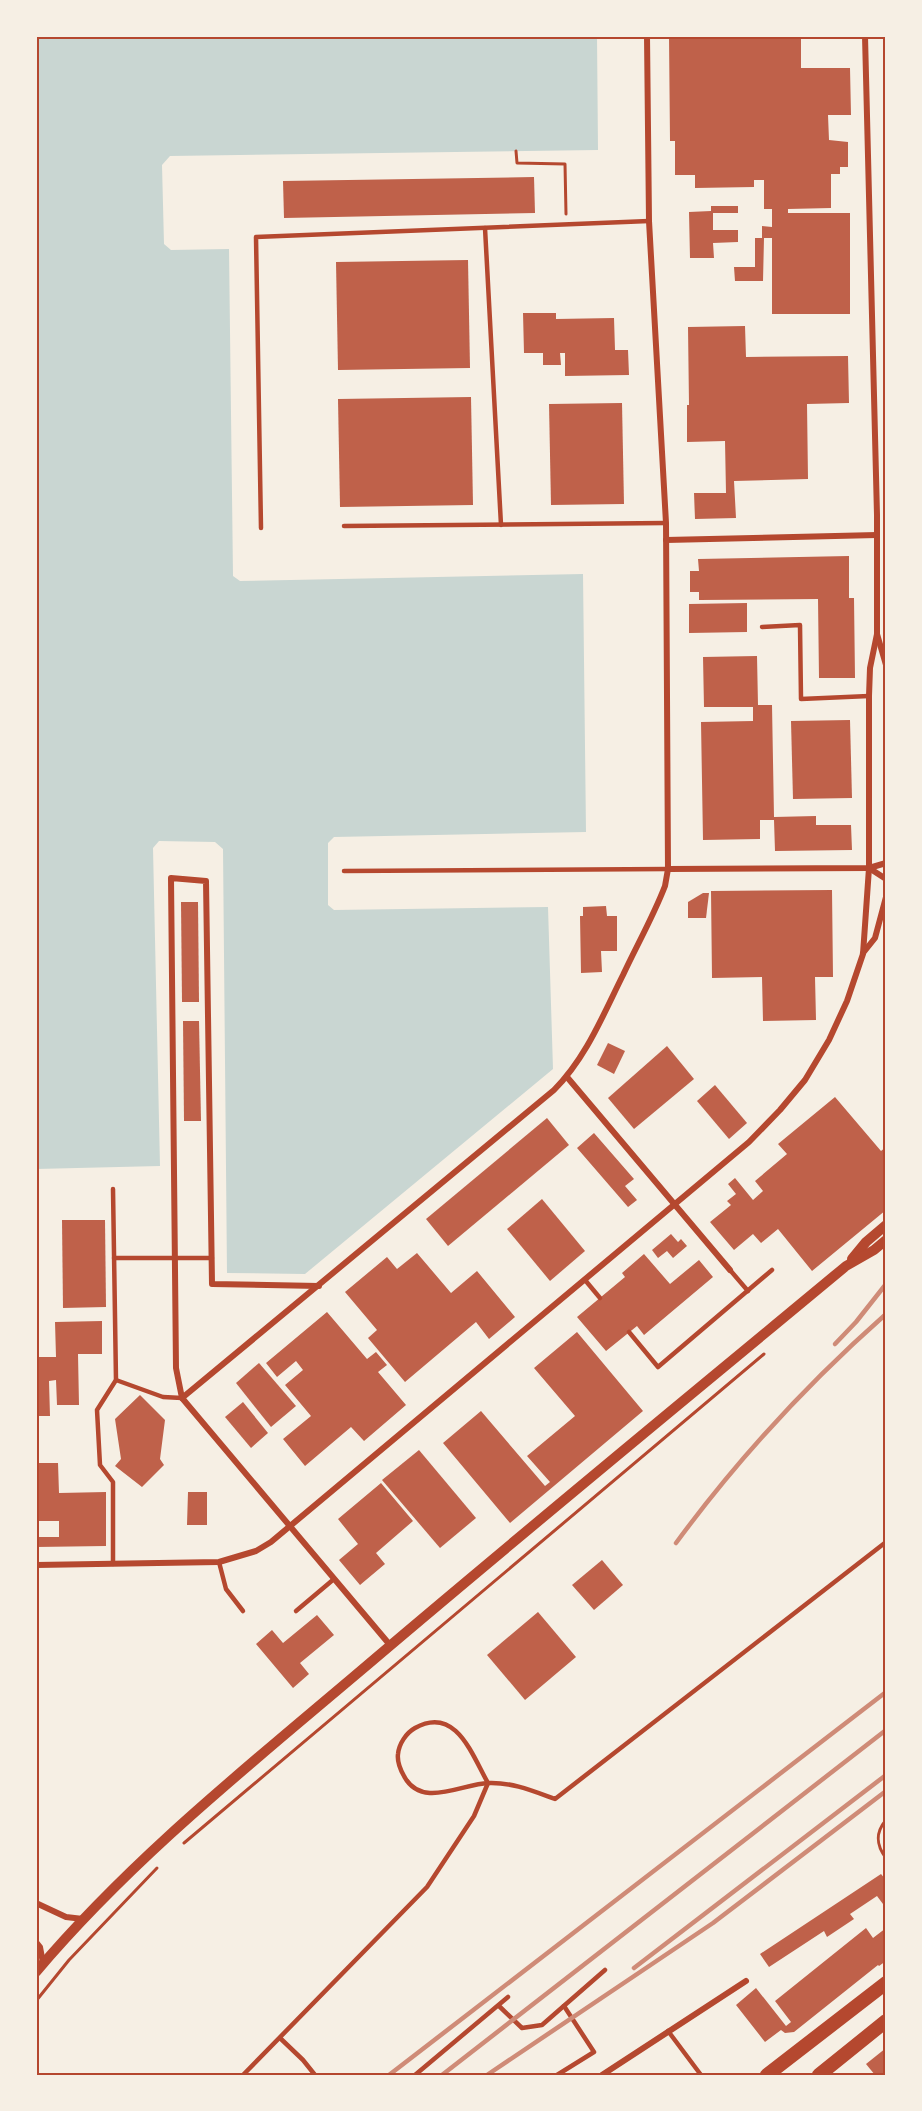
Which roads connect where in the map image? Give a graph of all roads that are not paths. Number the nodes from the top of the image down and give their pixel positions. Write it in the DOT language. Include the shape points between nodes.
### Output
graph roads {
  1 [pos="647,36"];
  2 [pos="865,36"];
  3 [pos="650,221"];
  4 [pos="485,228"];
  5 [pos="877,515"];
  6 [pos="886,515"];
  7 [pos="666,523"];
  8 [pos="501,525"];
  9 [pos="344,526"];
  10 [pos="261,528"];
  11 [pos="877,535"];
  12 [pos="666,540"];
  13 [pos="762,627"];
  14 [pos="877,634"];
  15 [pos="886,665"];
  16 [pos="869,696"];
  17 [pos="886,863"];
  18 [pos="869,868"];
  19 [pos="668,869"];
  20 [pos="344,871"];
  21 [pos="886,879"];
  22 [pos="886,897"];
  23 [pos="863,954"];
  24 [pos="567,1077"];
  25 [pos="113,1188"];
  26 [pos="675,1206"];
  27 [pos="886,1225"];
  28 [pos="886,1240"];
  29 [pos="114,1258"];
  30 [pos="174,1258"];
  31 [pos="212,1258"];
  32 [pos="846,1266"];
  33 [pos="730,1270"];
  34 [pos="772,1270"];
  35 [pos="585,1281"];
  36 [pos="319,1286"];
  37 [pos="747,1291"];
  38 [pos="600,1298"];
  39 [pos="629,1332"];
  40 [pos="116,1380"];
  41 [pos="182,1398"];
  42 [pos="290,1526"];
  43 [pos="886,1542"];
  44 [pos="219,1562"];
  45 [pos="113,1564"];
  46 [pos="36,1565"];
  47 [pos="334,1579"];
  48 [pos="243,1611"];
  49 [pos="296,1611"];
  50 [pos="390,1645"];
  51 [pos="488,1783"];
  52 [pos="36,1903"];
  53 [pos="84,1920"];
  54 [pos="36,1942"];
  55 [pos="40,1968"];
  56 [pos="605,1970"];
  57 [pos="746,1981"];
  58 [pos="886,1983"];
  59 [pos="508,1997"];
  60 [pos="499,2006"];
  61 [pos="564,2006"];
  62 [pos="886,2021"];
  63 [pos="668,2031"];
  64 [pos="280,2038"];
  65 [pos="821,2074"];
  66 [pos="243,2075"];
  67 [pos="315,2075"];
  68 [pos="415,2075"];
  69 [pos="557,2075"];
  70 [pos="602,2075"];
  71 [pos="701,2075"];
  72 [pos="768,2075"];
  1 -- 3 [label="street"];
  2 -- 5 [label="street"];
  3 -- 4 [label="lane"];
  3 -- 7 [label="street"];
  4 -- 8 [label="lane"];
  4 -- 10 [label="lane" via="256,237"];
  5 -- 6 [label="street"];
  5 -- 11 [label="street"];
  7 -- 8 [label="lane"];
  7 -- 12 [label="street"];
  8 -- 9 [label="lane"];
  11 -- 12 [label="street"];
  11 -- 14 [label="street"];
  12 -- 19 [label="street"];
  13 -- 16 [label="lane" via="800,625 801,699"];
  14 -- 15 [label="street"];
  14 -- 16 [label="street"];
  16 -- 18 [label="street"];
  17 -- 18 [label="street"];
  18 -- 19 [label="street"];
  18 -- 21 [label="street"];
  18 -- 23 [label="street"];
  19 -- 20 [label="lane"];
  19 -- 24 [label="street" via="659,902 579,1061"];
  22 -- 23 [label="street" via="875,938"];
  23 -- 26 [label="street" via="847,1001 805,1080 749,1142"];
  24 -- 26 [label="street"];
  24 -- 36 [label="street"];
  25 -- 29 [label="lane"];
  26 -- 33 [label="street"];
  26 -- 35 [label="street"];
  27 -- 32 [label="street"];
  28 -- 32 [label="street"];
  29 -- 30 [label="lane"];
  29 -- 40 [label="lane"];
  30 -- 31 [label="lane"];
  30 -- 31 [label="street" via="171,878 206,881"];
  30 -- 41 [label="street" via="176,1368"];
  31 -- 36 [label="street" via="212,1284"];
  32 -- 50 [label="street"];
  33 -- 37 [label="lane"];
  34 -- 37 [label="lane"];
  35 -- 38 [label="lane"];
  35 -- 42 [label="street"];
  36 -- 41 [label="street"];
  37 -- 39 [label="lane" via="658,1367"];
  40 -- 41 [label="lane" via="163,1397"];
  40 -- 45 [label="lane" via="97,1410 100,1465 113,1482"];
  41 -- 42 [label="street"];
  42 -- 44 [label="street" via="256,1551"];
  42 -- 47 [label="street"];
  43 -- 51 [label="lane" via="555,1799 518,1785"];
  44 -- 45 [label="street"];
  44 -- 48 [label="lane" via="226,1589"];
  45 -- 46 [label="street"];
  47 -- 49 [label="lane"];
  47 -- 50 [label="street"];
  50 -- 53 [label="street" via="192,1814"];
  51 -- 51 [label="lane" via="430,1794 417,1790 400,1768 402,1741 423,1724 451,1726 461,1735"];
  51 -- 64 [label="lane" via="474,1816 427,1887"];
  52 -- 53 [label="street" via="66,1917"];
  53 -- 55 [label="street"];
  54 -- 55 [label="street" via="40,1947"];
  56 -- 61 [label="lane"];
  57 -- 63 [label="street"];
  58 -- 72 [label="main road"];
  59 -- 60 [label="lane"];
  60 -- 61 [label="lane" via="522,2028 542,2025"];
  60 -- 68 [label="lane"];
  61 -- 69 [label="lane" via="594,2052"];
  62 -- 65 [label="main road"];
  63 -- 70 [label="street"];
  63 -- 71 [label="lane"];
  64 -- 66 [label="lane"];
  64 -- 67 [label="lane"];
}
